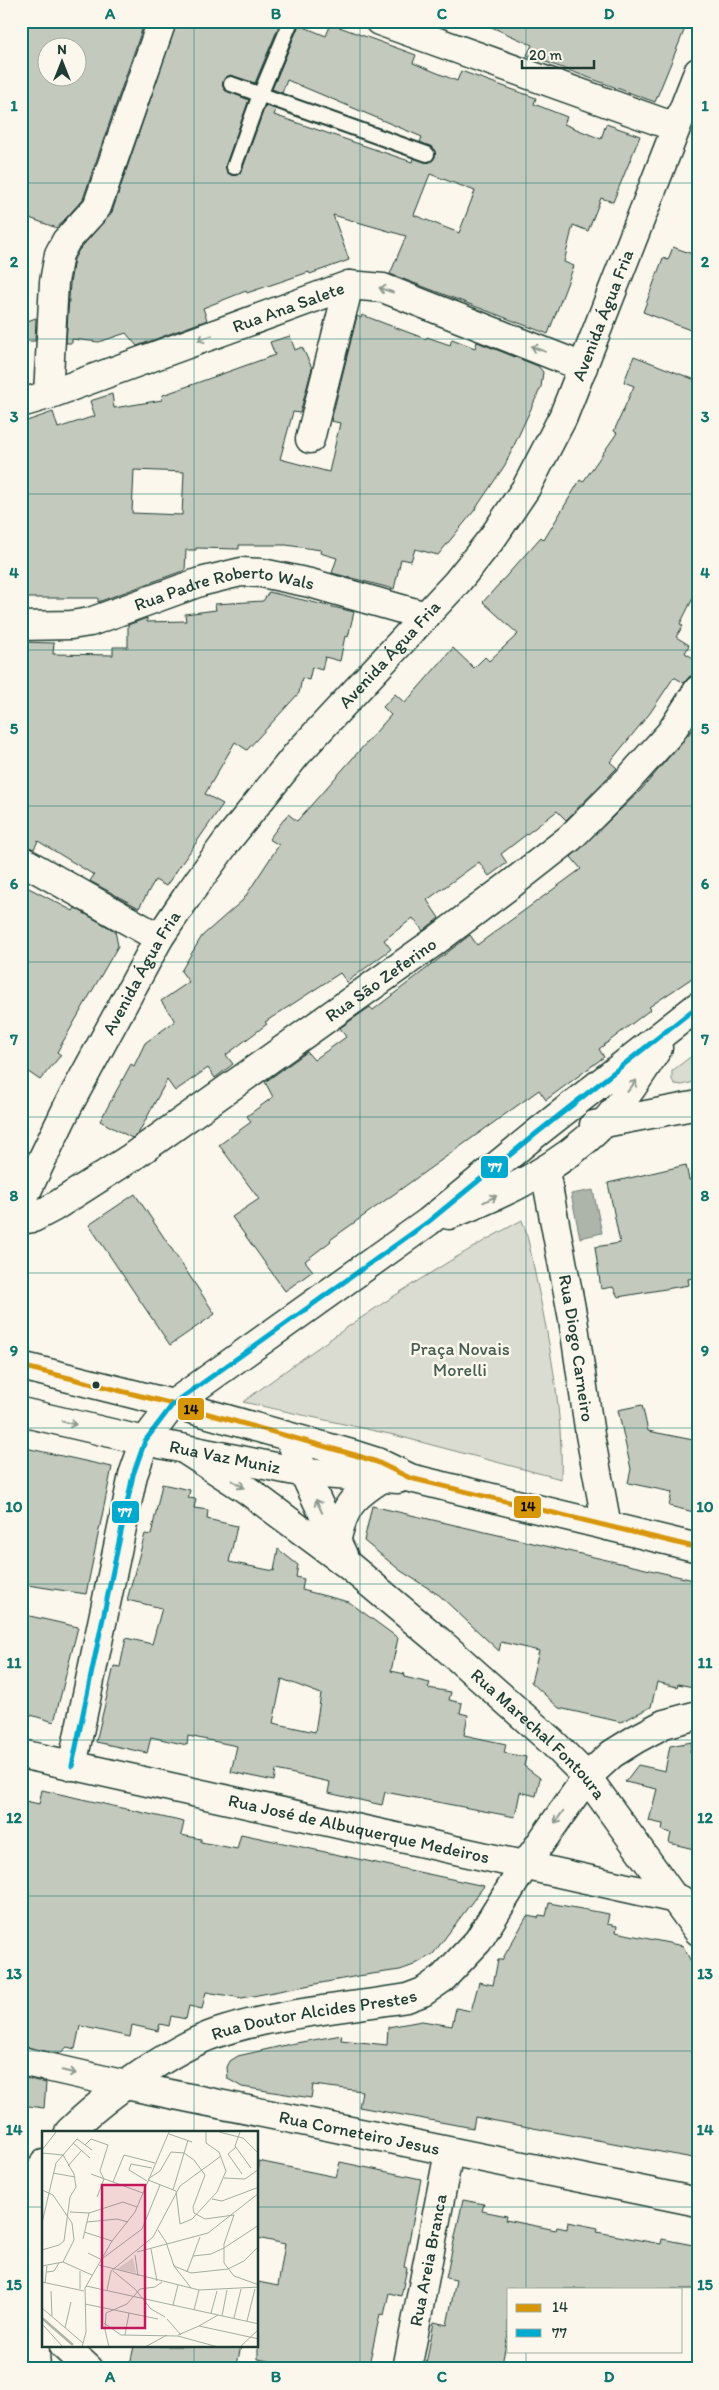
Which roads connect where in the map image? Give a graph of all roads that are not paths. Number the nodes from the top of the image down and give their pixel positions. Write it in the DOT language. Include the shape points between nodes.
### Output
graph roads {
  1 [pos="162,21"];
  2 [pos="291,21"];
  3 [pos="379,21"];
  4 [pos="698,72"];
  5 [pos="231,84"];
  6 [pos="261,94"];
  7 [pos="675,127"];
  8 [pos="427,154"];
  9 [pos="234,167"];
  10 [pos="349,285"];
  11 [pos="583,367"];
  12 [pos="48,395"];
  13 [pos="21,403"];
  14 [pos="310,439"];
  15 [pos="426,616"];
  16 [pos="21,626"];
  17 [pos="698,690"];
  18 [pos="21,860"];
  19 [pos="159,938"];
  20 [pos="698,1006"];
  21 [pos="670,1029"];
  22 [pos="698,1105"];
  23 [pos="602,1124"];
  24 [pos="538,1132"];
  25 [pos="545,1172"];
  26 [pos="21,1203"];
  27 [pos="21,1220"];
  28 [pos="428,1222"];
  29 [pos="21,1366"];
  30 [pos="173,1404"];
  31 [pos="21,1412"];
  32 [pos="290,1438"];
  33 [pos="145,1441"];
  34 [pos="182,1448"];
  35 [pos="305,1473"];
  36 [pos="410,1478"];
  37 [pos="381,1479"];
  38 [pos="607,1526"];
  39 [pos="698,1548"];
  40 [pos="342,1554"];
  41 [pos="698,1715"];
  42 [pos="21,1754"];
  43 [pos="72,1766"];
  44 [pos="587,1777"];
  45 [pos="525,1865"];
  46 [pos="686,1901"];
  47 [pos="698,1931"];
  48 [pos="21,2061"];
  49 [pos="126,2085"];
  50 [pos="70,2131"];
  51 [pos="449,2152"];
  52 [pos="42,2169"];
  53 [pos="698,2202"];
  54 [pos="38,2324"];
  55 [pos="66,2348"];
  56 [pos="36,2369"];
  57 [pos="89,2369"];
  58 [pos="407,2369"];
  1 -- 12 [label="street" via="96,207 66,241 59,254 54,282"];
  2 -- 6 [label="lane"];
  3 -- 7 [label="street"];
  4 -- 7 [label="street, Avenida Água Fria"];
  5 -- 6 [label="lane"];
  6 -- 8 [label="lane"];
  6 -- 9 [label="lane"];
  7 -- 11 [label="street, Avenida Água Fria"];
  11 -- 10 [label="street, Rua Ana Salete, one-way" via="382,288"];
  10 -- 12 [label="street, Rua Ana Salete, one-way"];
  10 -- 14 [label="street"];
  11 -- 15 [label="street, Avenida Água Fria" via="549,447 526,488 493,537"];
  12 -- 13 [label="street, Rua Ana Salete"];
  15 -- 16 [label="street, Rua Padre Roberto Wals" via="310,583 241,572 200,582 90,622"];
  15 -- 19 [label="street, Avenida Água Fria" via="297,754 227,841"];
  17 -- 27 [label="street, Rua São Zeferino" via="671,732 570,838 434,942 132,1157 54,1207 33,1218"];
  18 -- 19 [label="street"];
  19 -- 26 [label="street, Avenida Água Fria" via="68,1106"];
  20 -- 21 [label="street"];
  23 -- 21 [label="street, one-way" via="641,1074"];
  21 -- 24 [label="street"];
  22 -- 23 [label="street"];
  23 -- 24 [label="street"];
  23 -- 25 [label="street"];
  24 -- 28 [label="street"];
  28 -- 25 [label="street, one-way" via="486,1202"];
  25 -- 38 [label="street, Rua Diogo Carneiro"];
  28 -- 30 [label="street"];
  29 -- 30 [label="street, Rua Vaz Muniz"];
  30 -- 32 [label="street, Rua Vaz Muniz"];
  30 -- 33 [label="street, Rua Vaz Muniz"];
  31 -- 33 [label="street, Rua Vaz Muniz, one-way"];
  32 -- 35 [label="street, Rua Vaz Muniz"];
  32 -- 36 [label="street, Rua Vaz Muniz" via="377,1462"];
  33 -- 34 [label="street, Rua Vaz Muniz"];
  33 -- 43 [label="street" via="133,1475"];
  34 -- 35 [label="street, Rua Vaz Muniz"];
  34 -- 40 [label="street, Rua Marechal Fontoura, one-way"];
  35 -- 37 [label="street, Rua Vaz Muniz"];
  40 -- 35 [label="street, Rua Marechal Fontoura, one-way"];
  36 -- 37 [label="street, Rua Vaz Muniz"];
  36 -- 38 [label="street, Rua Vaz Muniz"];
  37 -- 40 [label="street" via="345,1510"];
  38 -- 39 [label="street, Rua Vaz Muniz"];
  40 -- 44 [label="street, Rua Marechal Fontoura" via="552,1741"];
  41 -- 44 [label="street, Rua Doutor Alcides Prestes" via="664,1724 636,1739 612,1754"];
  42 -- 43 [label="street, Rua José de Albuquerque Medeiros"];
  43 -- 45 [label="street, Rua José de Albuquerque Medeiros"];
  44 -- 45 [label="street, Rua Doutor Alcides Prestes, one-way"];
  44 -- 46 [label="street, Rua Marechal Fontoura"];
  45 -- 46 [label="street, Rua José de Albuquerque Medeiros"];
  45 -- 49 [label="street, Rua Doutor Alcides Prestes" via="478,1940 442,1978 416,1995 247,2024 214,2034 183,2048"];
  46 -- 47 [label="street, Rua Marechal Fontoura"];
  48 -- 49 [label="street, Rua Corneteiro Jesus, one-way"];
  49 -- 50 [label="street, Rua Doutor Alcides Prestes"];
  49 -- 51 [label="street, Rua Corneteiro Jesus"];
  51 -- 53 [label="street, Rua Corneteiro Jesus"];
  51 -- 58 [label="street, Rua Areia Branca"];
  52 -- 54 [label="street" via="32,2196 28,2235"];
  54 -- 56 [label="street"];
  55 -- 57 [label="street"];
}
